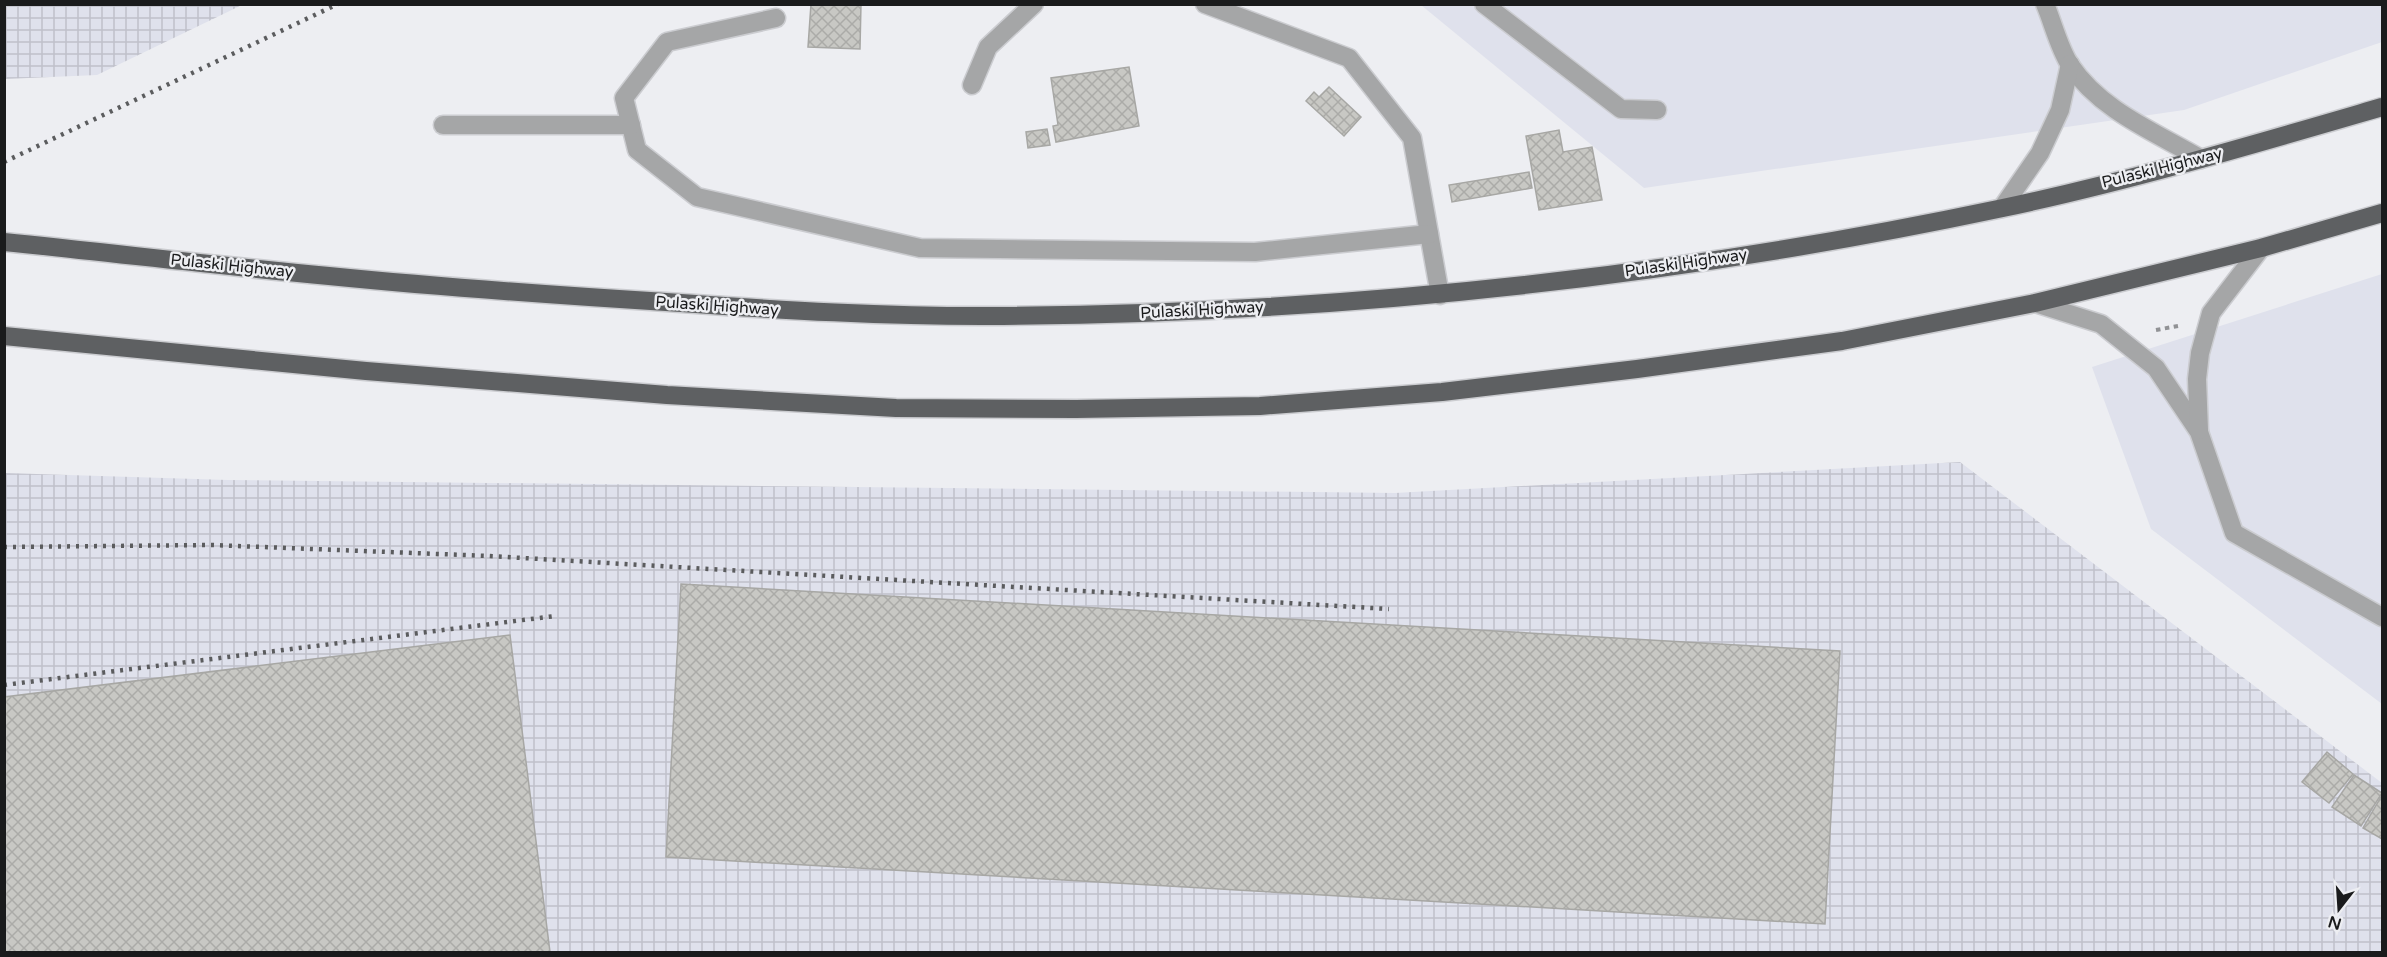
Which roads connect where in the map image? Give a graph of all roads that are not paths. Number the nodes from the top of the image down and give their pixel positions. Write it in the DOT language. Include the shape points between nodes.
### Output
graph roads {
  1 [pos="1034,4"];
  2 [pos="1204,4"];
  3 [pos="1484,4"];
  4 [pos="2044,4"];
  5 [pos="776,18"];
  6 [pos="2070,64"];
  7 [pos="972,85"];
  8 [pos="2382,107"];
  9 [pos="1657,110"];
  10 [pos="443,125"];
  11 [pos="630,125"];
  12 [pos="2201,159"];
  13 [pos="2002,208"];
  14 [pos="2382,213"];
  15 [pos="1429,234"];
  16 [pos="4,242"];
  17 [pos="2260,248"];
  18 [pos="1440,295"];
  19 [pos="2035,303"];
  20 [pos="4,336"];
  21 [pos="2199,432"];
  22 [pos="2382,616"];
  1 -- 7 [label="lane" via="988,47"];
  2 -- 15 [label="lane" via="1349,58 1412,138"];
  3 -- 9 [label="lane" via="1622,109"];
  4 -- 6 [label="lane"];
  5 -- 11 [label="lane" via="667,42 624,98"];
  6 -- 12 [label="lane" via="2118,113"];
  6 -- 13 [label="lane" via="2060,110 2040,153"];
  8 -- 12 [label="highway, Pulaski Highway"];
  10 -- 11 [label="lane"];
  11 -- 15 [label="lane" via="637,150 697,197 920,248 1255,252"];
  12 -- 13 [label="highway, Pulaski Highway"];
  13 -- 18 [label="highway, Pulaski Highway" via="1739,256"];
  14 -- 17 [label="highway"];
  15 -- 18 [label="lane"];
  16 -- 18 [label="highway, Pulaski Highway" via="328,276 800,311 998,316 1209,311"];
  17 -- 19 [label="highway"];
  17 -- 21 [label="lane" via="2211,313 2197,379"];
  19 -- 20 [label="highway" via="1842,341 1442,392 1260,405 1076,409 896,408 667,395"];
  19 -- 21 [label="lane" via="2101,324 2127,344 2156,368"];
  21 -- 22 [label="lane" via="2234,533"];
}
